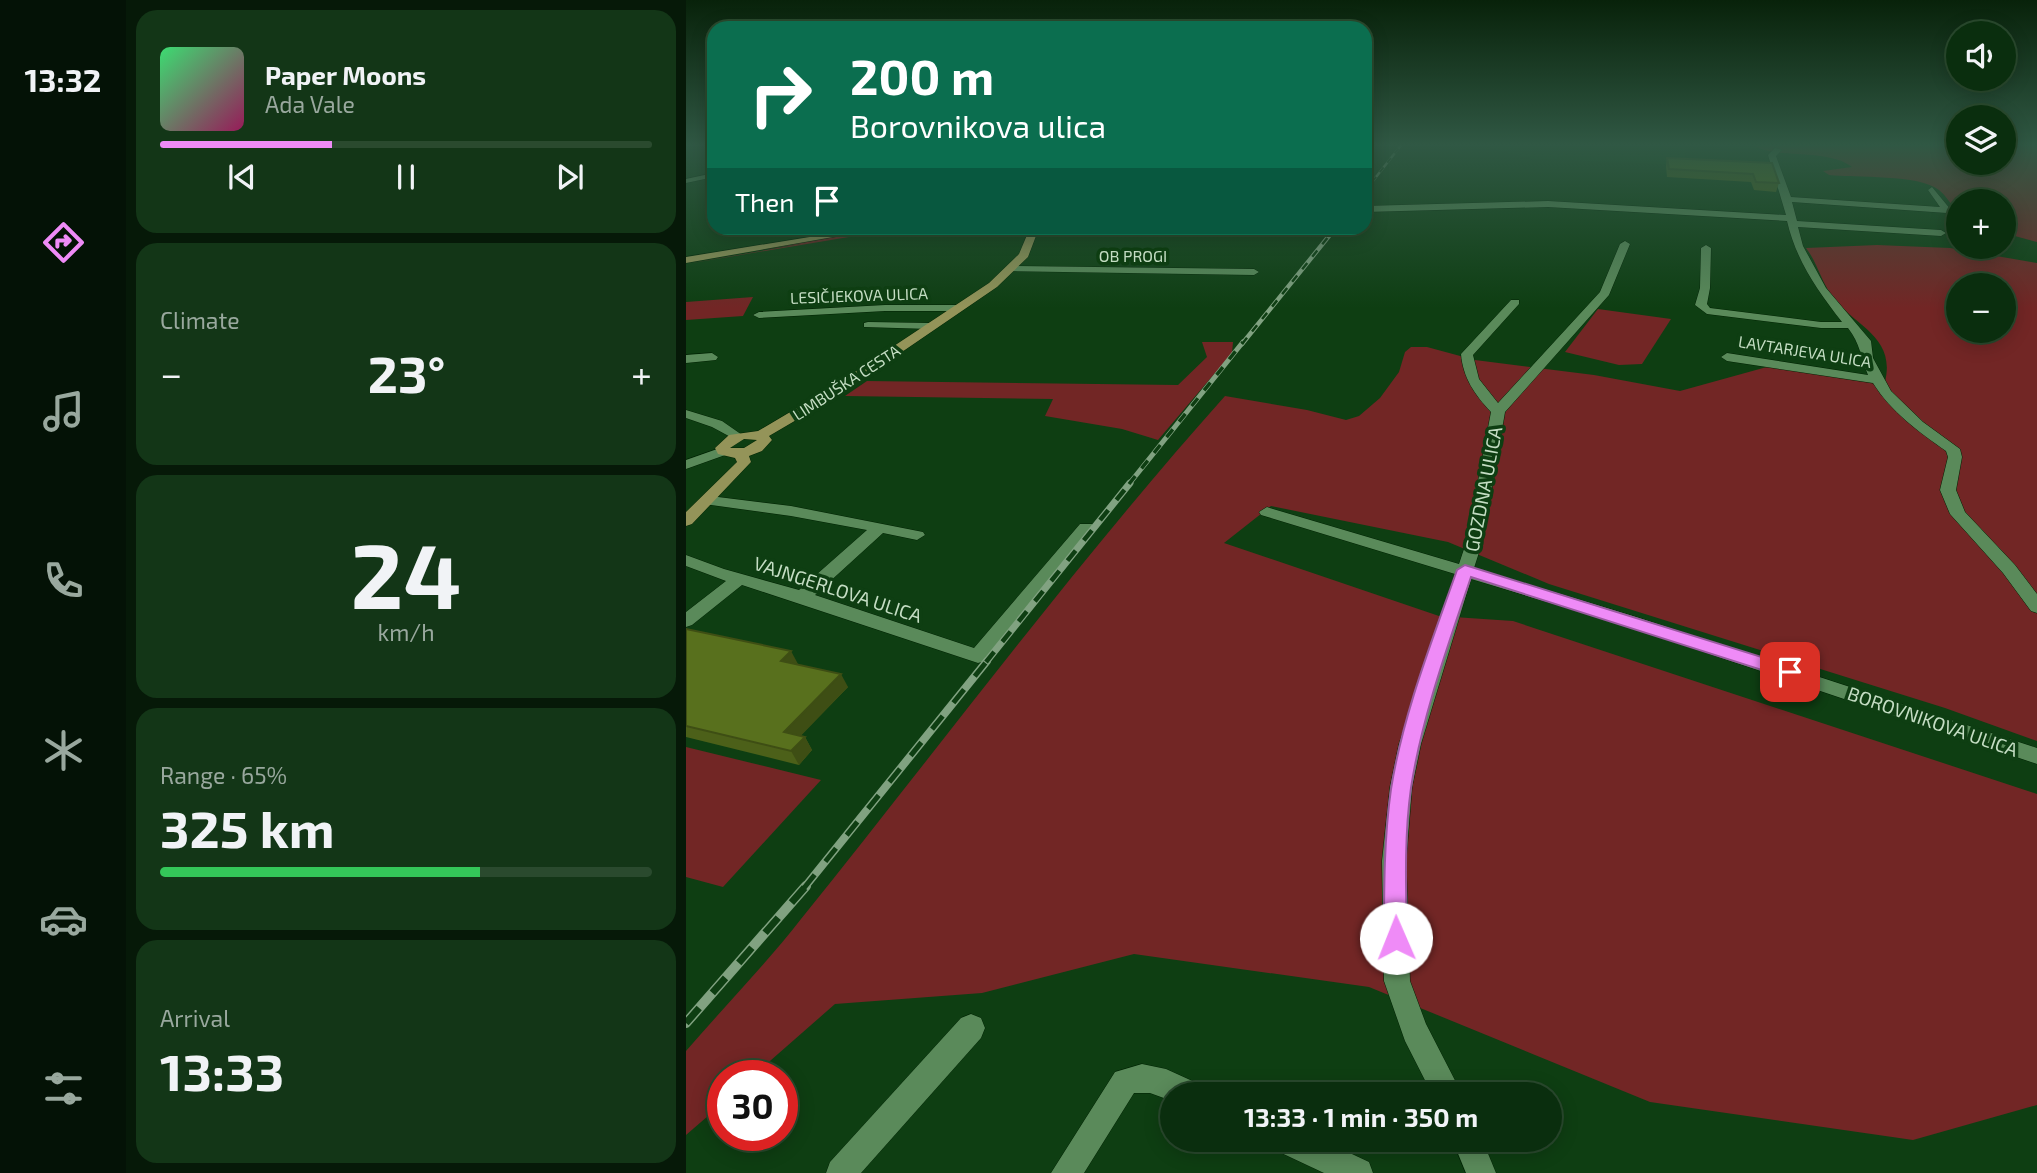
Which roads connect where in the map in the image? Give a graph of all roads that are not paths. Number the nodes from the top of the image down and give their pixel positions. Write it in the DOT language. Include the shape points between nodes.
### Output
graph roads {
  1 [pos="1787,199"];
  2 [pos="1372,208"];
  3 [pos="1916,208"];
  4 [pos="1946,210"];
  5 [pos="1924,216"];
  6 [pos="1792,221"];
  7 [pos="1933,225"];
  8 [pos="837,235"];
  9 [pos="1032,235"];
  10 [pos="1625,244"];
  11 [pos="1706,248"];
  12 [pos="686,260"];
  13 [pos="1012,269"];
  14 [pos="1254,272"];
  15 [pos="1515,302"];
  16 [pos="959,308"];
  17 [pos="760,315"];
  18 [pos="868,325"];
  19 [pos="1853,325"];
  20 [pos="930,326"];
  21 [pos="1727,357"];
  22 [pos="712,358"];
  23 [pos="686,359"];
  24 [pos="1877,380"];
  25 [pos="1498,411"];
  26 [pos="686,414"];
  27 [pos="760,435"];
  28 [pos="738,437"];
  29 [pos="723,451"];
  30 [pos="741,453"];
  31 [pos="686,465"];
  32 [pos="710,501"];
  33 [pos="1267,512"];
  34 [pos="686,521"];
  35 [pos="880,527"];
  36 [pos="1086,527"];
  37 [pos="917,535"];
  38 [pos="688,564"];
  39 [pos="1465,570"];
  40 [pos="739,579"];
  41 [pos="802,597"];
  42 [pos="2037,607"];
  43 [pos="686,621"];
  44 [pos="2037,757"];
  45 [pos="971,1028"];
  46 [pos="1164,1082"];
  47 [pos="1442,1082"];
  48 [pos="1313,1152"];
  49 [pos="1472,1152"];
  50 [pos="841,1173"];
  51 [pos="1066,1173"];
  52 [pos="1357,1173"];
  53 [pos="1481,1173"];
  1 -- 3 [label="street"];
  1 -- 6 [label="street, LAVTARJEVA ULICA"];
  2 -- 6 [label="street" via="1557,204"];
  3 -- 4 [label="street"];
  3 -- 5 [label="street"];
  6 -- 7 [label="street" via="1941,233"];
  6 -- 19 [label="street, LAVTARJEVA ULICA" via="1798,246 1821,289"];
  8 -- 12 [label="main road"];
  9 -- 13 [label="main road, LIMBUŠKA CESTA"];
  10 -- 25 [label="street, GOZDNA ULICA" via="1605,292"];
  11 -- 19 [label="street, LAVTARJEVA ULICA" via="1703,309"];
  13 -- 14 [label="street, OB PROGI"];
  13 -- 16 [label="main road, LIMBUŠKA CESTA"];
  15 -- 25 [label="street" via="1467,354 1468,371 1478,391"];
  16 -- 17 [label="street, LESIČJEKOVA ULICA"];
  16 -- 20 [label="main road, LIMBUŠKA CESTA"];
  18 -- 20 [label="street, LIMBUŠKA CESTA"];
  19 -- 24 [label="street, LAVTARJEVA ULICA" via="1865,341"];
  20 -- 27 [label="main road, LIMBUŠKA CESTA" via="834,392"];
  21 -- 24 [label="street, LAVTARJEVA ULICA"];
  22 -- 23 [label="street"];
  24 -- 42 [label="street, LAVTARJEVA ULICA" via="1922,428 1953,449 1948,491 1958,514"];
  25 -- 39 [label="street, GOZDNA ULICA" via="1475,540"];
  26 -- 28 [label="street"];
  27 -- 28 [label="main road, LIMBUŠKA CESTA"];
  27 -- 30 [label="main road, LIMBUŠKA CESTA" via="763,443"];
  28 -- 29 [label="main road" via="725,444"];
  29 -- 30 [label="main road"];
  29 -- 31 [label="street"];
  30 -- 32 [label="main road, LIMBUŠKA CESTA" via="744,461"];
  32 -- 34 [label="main road, LIMBUŠKA CESTA"];
  32 -- 35 [label="street"];
  33 -- 39 [label="street, BOROVNIKOVA ULICA"];
  35 -- 37 [label="street"];
  35 -- 41 [label="street"];
  36 -- 41 [label="street, VAJNGERLOVA ULICA" via="978,656"];
  38 -- 40 [label="street, VAJNGERLOVA ULICA"];
  39 -- 44 [label="street, BOROVNIKOVA ULICA" via="1790,672"];
  39 -- 47 [label="street, GOZDNA ULICA" via="1410,744 1394,861 1397,981 1415,1031"];
  40 -- 41 [label="street, VAJNGERLOVA ULICA"];
  40 -- 43 [label="street"];
  45 -- 50 [label="street"];
  46 -- 51 [label="street" via="1146,1078 1125,1082"];
  48 -- 52 [label="street"];
  49 -- 53 [label="street"];
}
